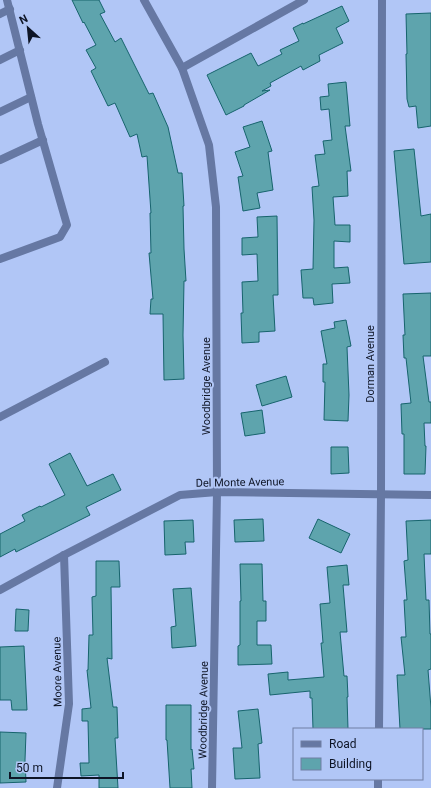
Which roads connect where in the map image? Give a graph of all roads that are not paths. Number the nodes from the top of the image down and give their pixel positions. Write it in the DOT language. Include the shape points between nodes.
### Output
graph roads {
  1 [pos="7,0"];
  2 [pos="144,0"];
  3 [pos="304,0"];
  4 [pos="382,0"];
  5 [pos="10,9"];
  6 [pos="0,14"];
  7 [pos="20,50"];
  8 [pos="0,60"];
  9 [pos="182,68"];
  10 [pos="32,97"];
  11 [pos="0,112"];
  12 [pos="43,140"];
  13 [pos="0,160"];
  14 [pos="0,259"];
  15 [pos="105,362"];
  16 [pos="0,418"];
  17 [pos="217,492"];
  18 [pos="381,494"];
  19 [pos="431,495"];
  20 [pos="64,555"];
  21 [pos="0,590"];
  22 [pos="378,728"];
  23 [pos="57,788"];
  24 [pos="212,788"];
  1 -- 5 [label="street"];
  2 -- 9 [label="street, Woodbridge Avenue"];
  3 -- 9 [label="street"];
  4 -- 18 [label="street, Dorman Avenue"];
  5 -- 6 [label="street"];
  5 -- 7 [label="street"];
  7 -- 8 [label="street"];
  7 -- 10 [label="street"];
  9 -- 17 [label="street, Woodbridge Avenue" via="209,145 216,207"];
  10 -- 11 [label="street"];
  10 -- 12 [label="street"];
  12 -- 13 [label="street"];
  12 -- 14 [label="street" via="67,225 60,237"];
  15 -- 16 [label="street"];
  17 -- 18 [label="street, Del Monte Avenue"];
  17 -- 20 [label="street, Del Monte Avenue" via="180,495"];
  17 -- 24 [label="street, Woodbridge Avenue"];
  18 -- 19 [label="street, Del Monte Avenue"];
  18 -- 22 [label="street, Dorman Avenue"];
  20 -- 21 [label="street, Del Monte Avenue"];
  20 -- 23 [label="street, Moore Avenue" via="70,704"];
}
